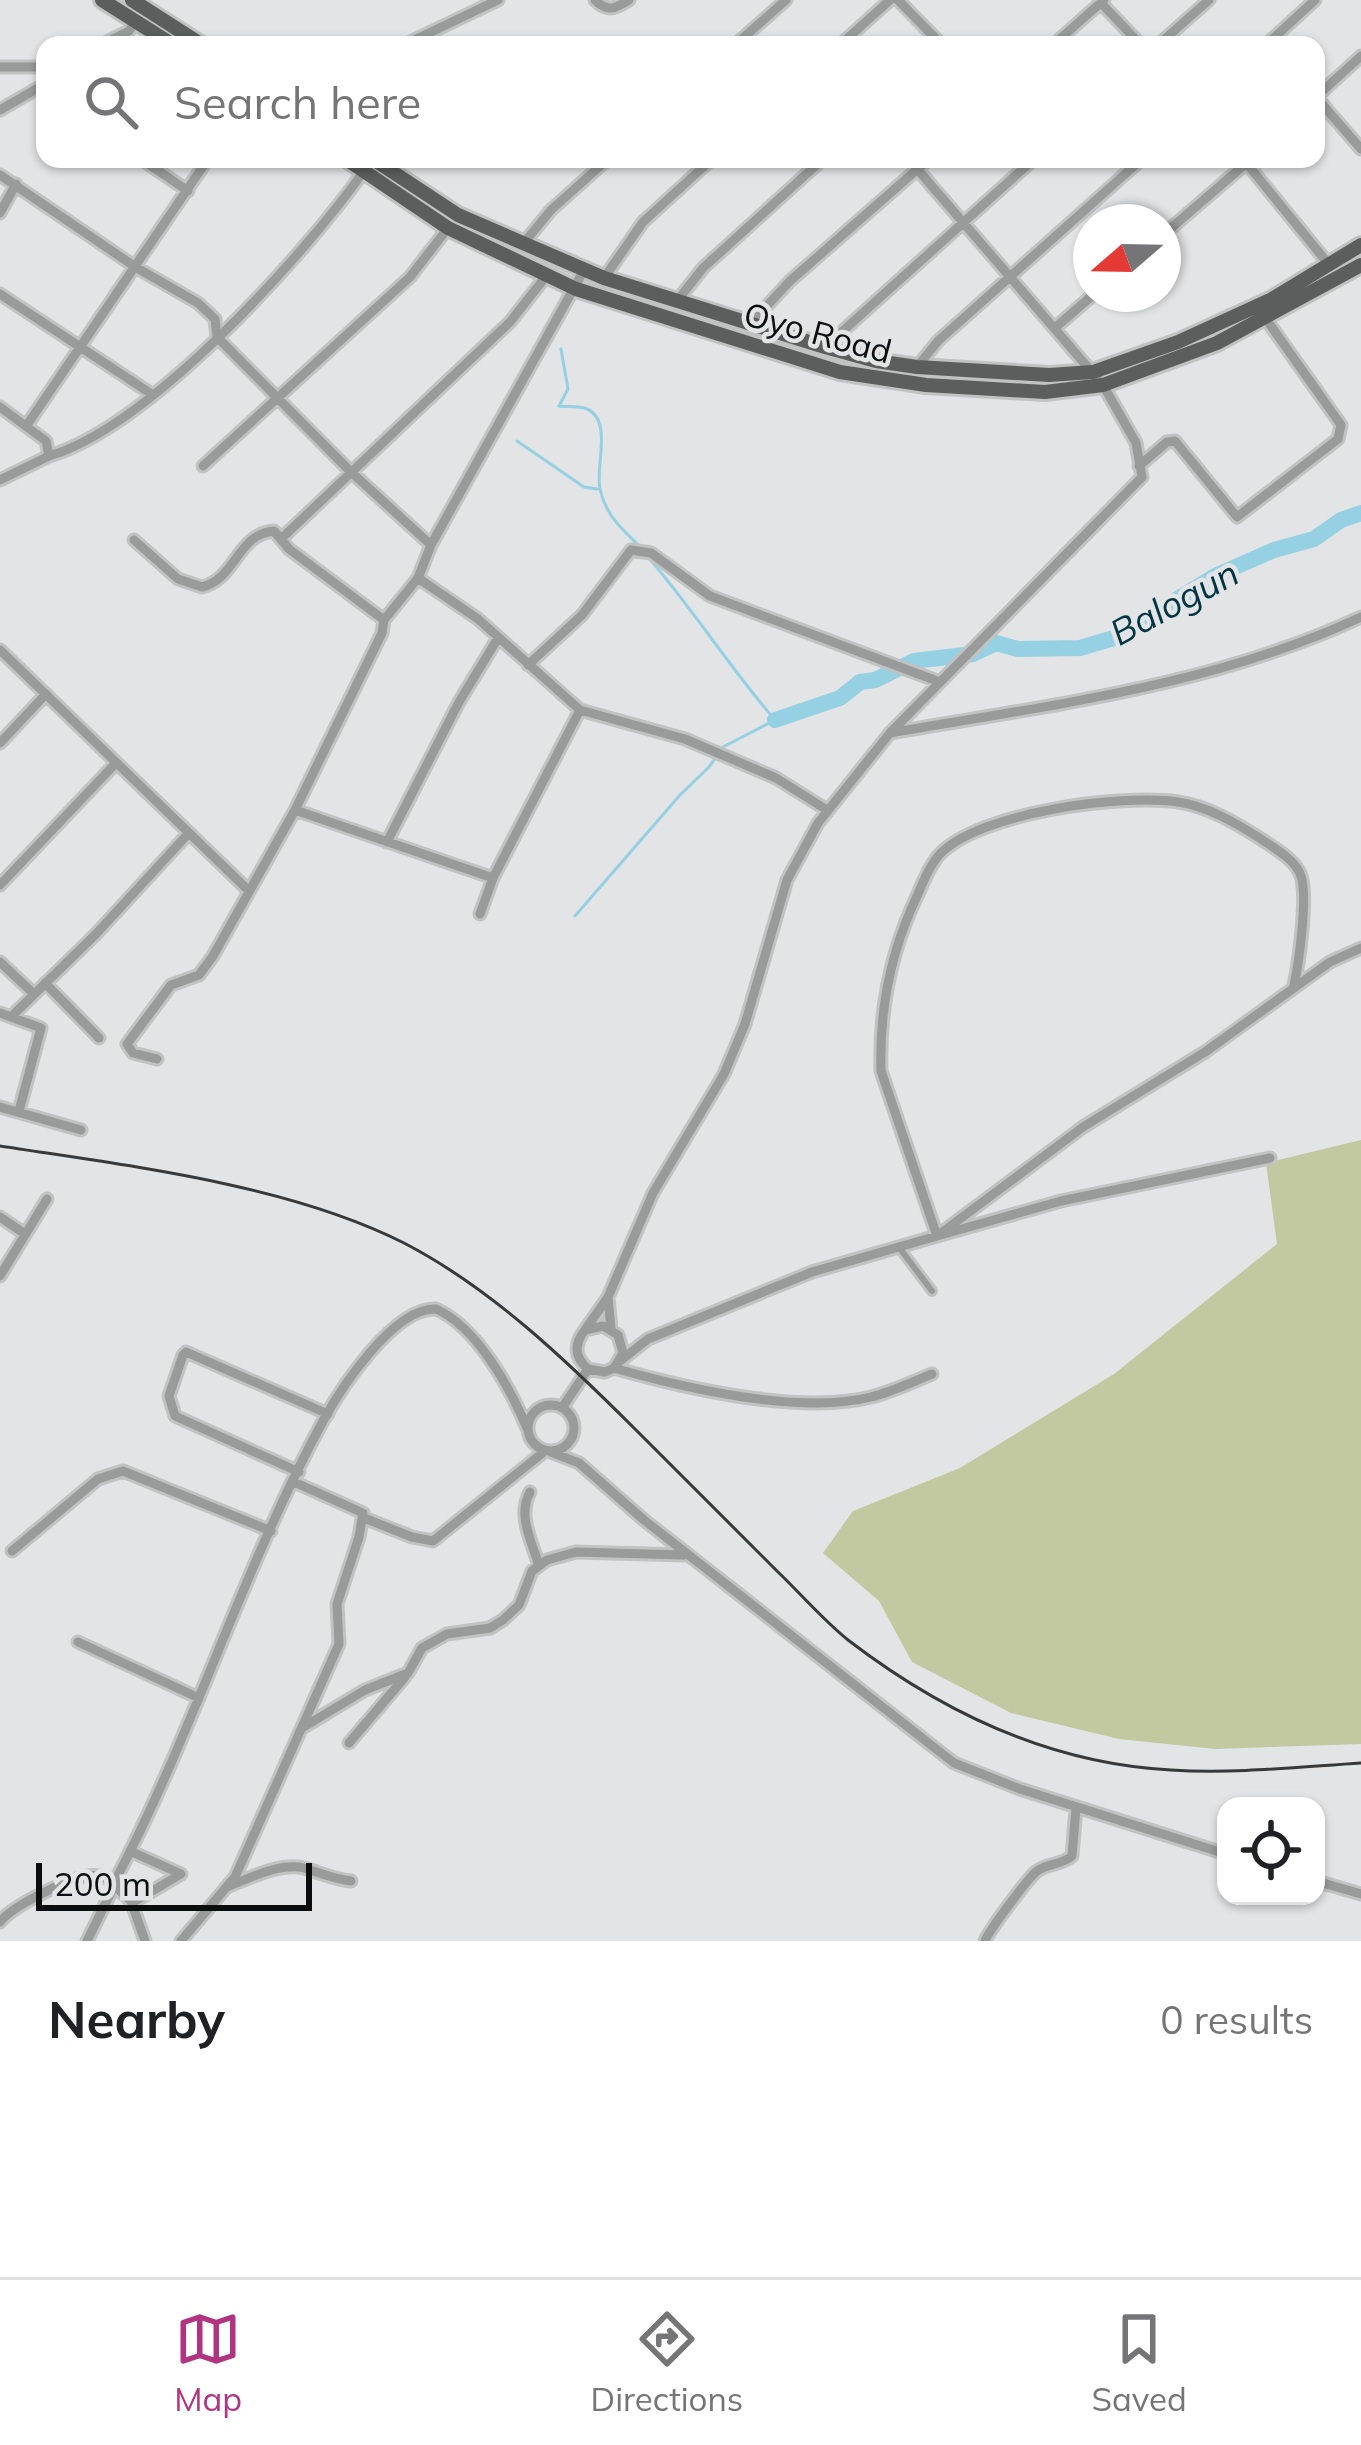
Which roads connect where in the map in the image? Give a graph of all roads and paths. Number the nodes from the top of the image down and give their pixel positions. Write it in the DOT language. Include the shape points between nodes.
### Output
graph roads {
  1 [pos="102,0"];
  2 [pos="132,0"];
  3 [pos="498,0"];
  4 [pos="596,0"];
  5 [pos="629,0"];
  6 [pos="786,0"];
  7 [pos="894,0"];
  8 [pos="1208,0"];
  9 [pos="1315,0"];
  10 [pos="1102,1"];
  11 [pos="136,20"];
  12 [pos="122,36"];
  13 [pos="160,36"];
  14 [pos="188,36"];
  15 [pos="423,36"];
  16 [pos="744,36"];
  17 [pos="851,36"];
  18 [pos="932,36"];
  19 [pos="1063,36"];
  20 [pos="1133,36"];
  21 [pos="1168,36"];
  22 [pos="1276,36"];
  23 [pos="1361,56"];
  24 [pos="0,67"];
  25 [pos="36,67"];
  26 [pos="1325,89"];
  27 [pos="36,94"];
  28 [pos="1325,107"];
  29 [pos="0,110"];
  30 [pos="1361,149"];
  31 [pos="154,168"];
  32 [pos="202,168"];
  33 [pos="366,168"];
  34 [pos="372,168"];
  35 [pos="373,168"];
  36 [pos="598,168"];
  37 [pos="702,168"];
  38 [pos="814,168"];
  39 [pos="1024,168"];
  40 [pos="1132,168"];
  41 [pos="1238,168"];
  42 [pos="1253,168"];
  43 [pos="918,170"];
  44 [pos="0,175"];
  45 [pos="16,184"];
  46 [pos="188,191"];
  47 [pos="0,213"];
  48 [pos="1181,219"];
  49 [pos="963,224"];
  50 [pos="448,228"];
  51 [pos="523,244"];
  52 [pos="1361,245"];
  53 [pos="1361,265"];
  54 [pos="1330,266"];
  55 [pos="137,268"];
  56 [pos="584,270"];
  57 [pos="547,275"];
  58 [pos="1012,277"];
  59 [pos="604,278"];
  60 [pos="576,289"];
  61 [pos="0,294"];
  62 [pos="677,301"];
  63 [pos="1073,312"];
  64 [pos="1266,319"];
  65 [pos="752,323"];
  66 [pos="1056,327"];
  67 [pos="218,337"];
  68 [pos="826,347"];
  69 [pos="83,348"];
  70 [pos="917,367"];
  71 [pos="1093,372"];
  72 [pos="1103,385"];
  73 [pos="153,395"];
  74 [pos="280,399"];
  75 [pos="0,407"];
  76 [pos="27,425"];
  77 [pos="49,456"];
  78 [pos="203,466"];
  79 [pos="1139,466"];
  80 [pos="350,471"];
  81 [pos="0,480"];
  82 [pos="282,538"];
  83 [pos="134,540"];
  84 [pos="431,545"];
  85 [pos="418,578"];
  86 [pos="1361,616"];
  87 [pos="383,620"];
  88 [pos="498,638"];
  89 [pos="0,650"];
  90 [pos="528,665"];
  91 [pos="940,682"];
  92 [pos="46,694"];
  93 [pos="580,710"];
  94 [pos="890,733"];
  95 [pos="0,743"];
  96 [pos="116,763"];
  97 [pos="295,810"];
  98 [pos="827,810"];
  99 [pos="188,835"];
  100 [pos="387,842"];
  101 [pos="493,878"];
  102 [pos="0,885"];
  103 [pos="248,890"];
  104 [pos="480,914"];
  105 [pos="1361,948"];
  106 [pos="0,962"];
  107 [pos="45,983"];
  108 [pos="1294,985"];
  109 [pos="34,994"];
  110 [pos="0,1013"];
  111 [pos="12,1016"];
  112 [pos="99,1038"];
  113 [pos="157,1059"];
  114 [pos="0,1107"];
  115 [pos="19,1111"];
  116 [pos="81,1130"];
  117 [pos="1270,1158"];
  118 [pos="47,1199"];
  119 [pos="0,1217"];
  120 [pos="25,1234"];
  121 [pos="937,1236"];
  122 [pos="898,1245"];
  123 [pos="0,1276"];
  124 [pos="932,1291"];
  125 [pos="608,1297"];
  126 [pos="586,1330"];
  127 [pos="615,1332"];
  128 [pos="648,1340"];
  129 [pos="617,1365"];
  130 [pos="588,1369"];
  131 [pos="932,1375"];
  132 [pos="515,1399"];
  133 [pos="538,1408"];
  134 [pos="562,1408"];
  135 [pos="328,1414"];
  136 [pos="527,1428"];
  137 [pos="571,1440"];
  138 [pos="548,1452"];
  139 [pos="579,1463"];
  140 [pos="296,1477"];
  141 [pos="530,1492"];
  142 [pos="364,1518"];
  143 [pos="272,1532"];
  144 [pos="12,1551"];
  145 [pos="688,1555"];
  146 [pos="539,1566"];
  147 [pos="78,1642"];
  148 [pos="408,1673"];
  149 [pos="199,1698"];
  150 [pos="302,1728"];
  151 [pos="350,1743"];
  152 [pos="1076,1808"];
  153 [pos="130,1851"];
  154 [pos="1217,1851"];
  155 [pos="351,1880"];
  156 [pos="116,1882"];
  157 [pos="1325,1884"];
  158 [pos="229,1886"];
  159 [pos="1361,1894"];
  160 [pos="132,1903"];
  161 [pos="0,1922"];
  162 [pos="87,1941"];
  163 [pos="145,1941"];
  164 [pos="181,1941"];
  165 [pos="986,1941"];
  1 -- 11 [label="main road"];
  2 -- 14 [label="main road"];
  3 -- 15 [label="street"];
  4 -- 5 [label="street" via="615,9"];
  6 -- 16 [label="street"];
  7 -- 17 [label="street"];
  7 -- 18 [label="street"];
  8 -- 21 [label="street"];
  9 -- 22 [label="street"];
  10 -- 19 [label="street"];
  10 -- 20 [label="street"];
  11 -- 12 [label="street"];
  11 -- 13 [label="main road"];
  23 -- 26 [label="street"];
  24 -- 25 [label="street"];
  27 -- 29 [label="street"];
  28 -- 30 [label="street"];
  31 -- 46 [label="street"];
  32 -- 46 [label="street"];
  33 -- 67 [label="street"];
  34 -- 50 [label="main road, Oyo Road"];
  35 -- 51 [label="main road, Oyo Road"];
  36 -- 51 [label="street"];
  37 -- 59 [label="street" via="643,222"];
  38 -- 62 [label="street"];
  39 -- 49 [label="street"];
  40 -- 58 [label="street"];
  41 -- 48 [label="street"];
  42 -- 54 [label="street"];
  43 -- 49 [label="street"];
  43 -- 65 [label="street"];
  44 -- 45 [label="street"];
  45 -- 47 [label="street"];
  45 -- 55 [label="street"];
  46 -- 55 [label="street"];
  49 -- 58 [label="street"];
  49 -- 68 [label="street"];
  50 -- 57 [label="main road, Oyo Road"];
  50 -- 74 [label="street" via="410,277"];
  51 -- 56 [label="main road, Oyo Road"];
  52 -- 54 [label="main road, Oyo Road"];
  53 -- 64 [label="main road, Oyo Road"];
  54 -- 71 [label="main road, Oyo Road" via="1178,342"];
  55 -- 67 [label="street" via="198,303"];
  55 -- 69 [label="street"];
  56 -- 59 [label="main road, Oyo Road"];
  56 -- 60 [label="street"];
  57 -- 60 [label="main road, Oyo Road"];
  57 -- 80 [label="street" via="510,322"];
  58 -- 66 [label="street"];
  58 -- 70 [label="street"];
  59 -- 62 [label="main road, Oyo Road"];
  60 -- 72 [label="main road, Oyo Road" via="874,379 1010,391"];
  60 -- 84 [label="street"];
  61 -- 69 [label="street"];
  62 -- 65 [label="main road, Oyo Road"];
  63 -- 66 [label="street"];
  64 -- 72 [label="main road, Oyo Road"];
  64 -- 79 [label="street" via="1341,425 1338,439 1237,517 1174,441"];
  65 -- 68 [label="main road, Oyo Road"];
  66 -- 71 [label="street"];
  67 -- 73 [label="street"];
  67 -- 74 [label="street"];
  68 -- 70 [label="main road, Oyo Road"];
  69 -- 73 [label="street"];
  69 -- 76 [label="street"];
  70 -- 71 [label="main road, Oyo Road"];
  71 -- 72 [label="street"];
  72 -- 79 [label="street" via="1131,431"];
  73 -- 77 [label="street" via="95,437"];
  74 -- 78 [label="street"];
  74 -- 80 [label="street"];
  75 -- 76 [label="street"];
  76 -- 77 [label="street" via="46,441"];
  77 -- 81 [label="street"];
  79 -- 91 [label="street" via="1142,476"];
  80 -- 82 [label="street"];
  80 -- 84 [label="street"];
  82 -- 83 [label="street" via="274,531 252,536 220,579 202,587 178,580"];
  82 -- 87 [label="street"];
  84 -- 85 [label="street"];
  85 -- 87 [label="street"];
  85 -- 88 [label="street"];
  86 -- 94 [label="street" via="1176,682"];
  87 -- 97 [label="street"];
  88 -- 90 [label="street"];
  88 -- 100 [label="street"];
  89 -- 92 [label="street"];
  90 -- 91 [label="street" via="581,616 631,550 645,550 710,596"];
  90 -- 93 [label="street"];
  91 -- 94 [label="street"];
  92 -- 95 [label="street"];
  92 -- 96 [label="street"];
  93 -- 98 [label="street" via="685,739"];
  93 -- 101 [label="street"];
  94 -- 98 [label="street"];
  96 -- 99 [label="street"];
  96 -- 102 [label="street"];
  97 -- 100 [label="street"];
  97 -- 103 [label="street"];
  98 -- 125 [label="street" via="788,880 724,1074 653,1193"];
  99 -- 103 [label="street"];
  99 -- 107 [label="street"];
  100 -- 101 [label="street"];
  101 -- 104 [label="street"];
  103 -- 113 [label="street" via="200,974 171,985 130,1038 133,1053"];
  105 -- 108 [label="street"];
  106 -- 109 [label="street"];
  107 -- 109 [label="street"];
  107 -- 112 [label="street"];
  108 -- 121 [label="street"];
  108 -- 121 [label="street" via="1301,876 1255,835 1192,805 1095,800 1014,820 944,850 898,934 880,1042 885,1090"];
  109 -- 111 [label="street"];
  110 -- 111 [label="street"];
  111 -- 115 [label="street" via="41,1028"];
  114 -- 115 [label="street"];
  115 -- 116 [label="street"];
  117 -- 121 [label="street"];
  118 -- 120 [label="street"];
  119 -- 120 [label="street"];
  120 -- 123 [label="street"];
  121 -- 122 [label="street"];
  122 -- 124 [label="street"];
  122 -- 128 [label="street"];
  125 -- 126 [label="street"];
  125 -- 127 [label="street"];
  126 -- 127 [label="street"];
  126 -- 130 [label="street" via="576,1346"];
  127 -- 128 [label="street"];
  127 -- 129 [label="street" via="623,1352"];
  128 -- 129 [label="street"];
  129 -- 130 [label="street"];
  129 -- 131 [label="street" via="703,1391 834,1403"];
  130 -- 134 [label="street"];
  132 -- 133 [label="street"];
  132 -- 135 [label="street" via="468,1335 429,1308 382,1339"];
  132 -- 136 [label="street"];
  133 -- 134 [label="street"];
  133 -- 136 [label="street"];
  134 -- 137 [label="street" via="573,1422"];
  135 -- 140 [label="street"];
  135 -- 140 [label="street" via="183,1355 170,1396 175,1416"];
  136 -- 138 [label="street"];
  137 -- 138 [label="street"];
  137 -- 139 [label="street"];
  138 -- 139 [label="street"];
  138 -- 142 [label="street" via="433,1540"];
  139 -- 145 [label="street"];
  140 -- 142 [label="street"];
  140 -- 143 [label="street"];
  141 -- 146 [label="street" via="524,1520"];
  142 -- 150 [label="street" via="340,1588 339,1644"];
  143 -- 144 [label="street" via="123,1471 98,1479"];
  143 -- 149 [label="street"];
  145 -- 146 [label="street" via="576,1552"];
  145 -- 152 [label="street" via="954,1762"];
  146 -- 148 [label="street" via="503,1620 447,1634 422,1648"];
  147 -- 149 [label="street"];
  148 -- 150 [label="street"];
  148 -- 151 [label="street"];
  149 -- 153 [label="street"];
  150 -- 158 [label="street"];
  152 -- 154 [label="street"];
  152 -- 165 [label="street" via="1072,1856 1033,1874"];
  153 -- 156 [label="street"];
  153 -- 160 [label="street" via="182,1874"];
  155 -- 158 [label="street" via="300,1866"];
  156 -- 160 [label="street"];
  156 -- 161 [label="street" via="82,1877"];
  156 -- 162 [label="street"];
  157 -- 159 [label="street"];
  158 -- 164 [label="street"];
  160 -- 163 [label="street"];
}
